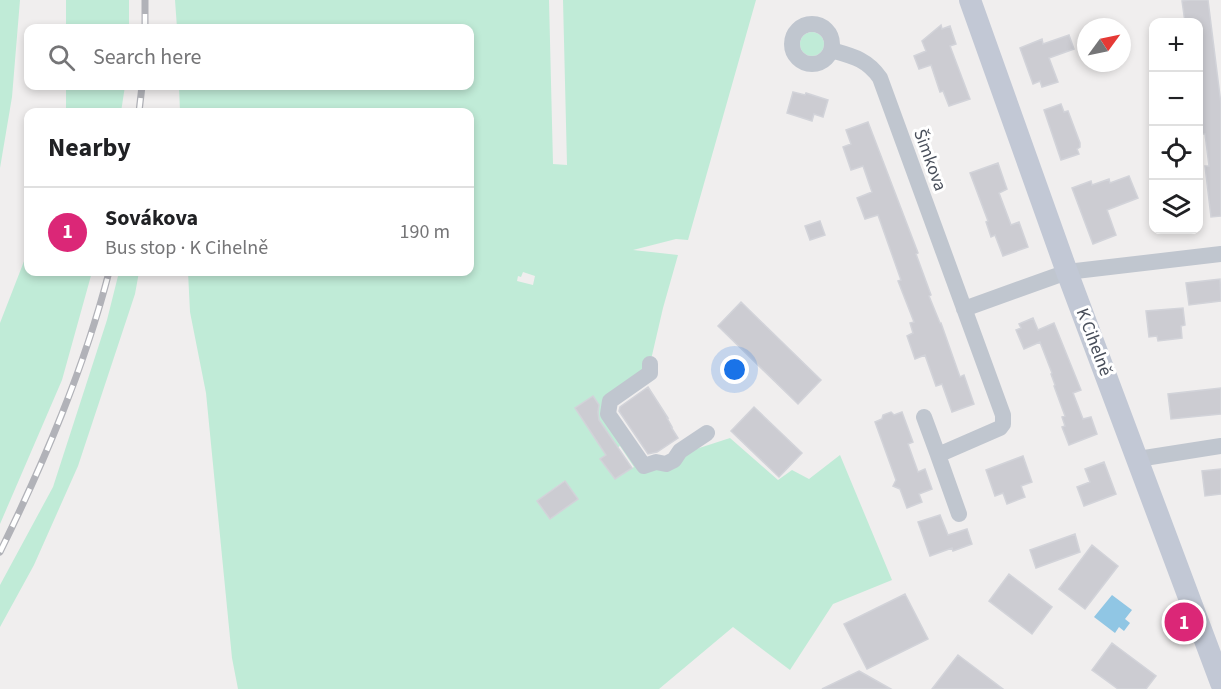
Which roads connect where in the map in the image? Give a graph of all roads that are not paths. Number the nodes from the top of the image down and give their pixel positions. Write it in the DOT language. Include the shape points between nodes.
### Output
graph roads {
  1 [pos="970,0"];
  2 [pos="831,50"];
  3 [pos="1221,254"];
  4 [pos="1067,272"];
  5 [pos="964,309"];
  6 [pos="650,364"];
  7 [pos="924,417"];
  8 [pos="707,433"];
  9 [pos="1221,446"];
  10 [pos="938,455"];
  11 [pos="1138,459"];
  12 [pos="959,514"];
  13 [pos="1221,683"];
  1 -- 4 [label="street, K Cihelně"];
  2 -- 5 [label="street, Šimkova" via="867,63 880,78"];
  3 -- 4 [label="street"];
  4 -- 5 [label="street"];
  4 -- 11 [label="street, K Cihelně"];
  5 -- 10 [label="street, Šimkova" via="1003,424"];
  6 -- 8 [label="street" via="650,373 610,401 608,414 644,466 674,460 680,451"];
  7 -- 10 [label="street"];
  9 -- 11 [label="street"];
  10 -- 12 [label="street"];
  11 -- 13 [label="street, K Cihelně"];
}
